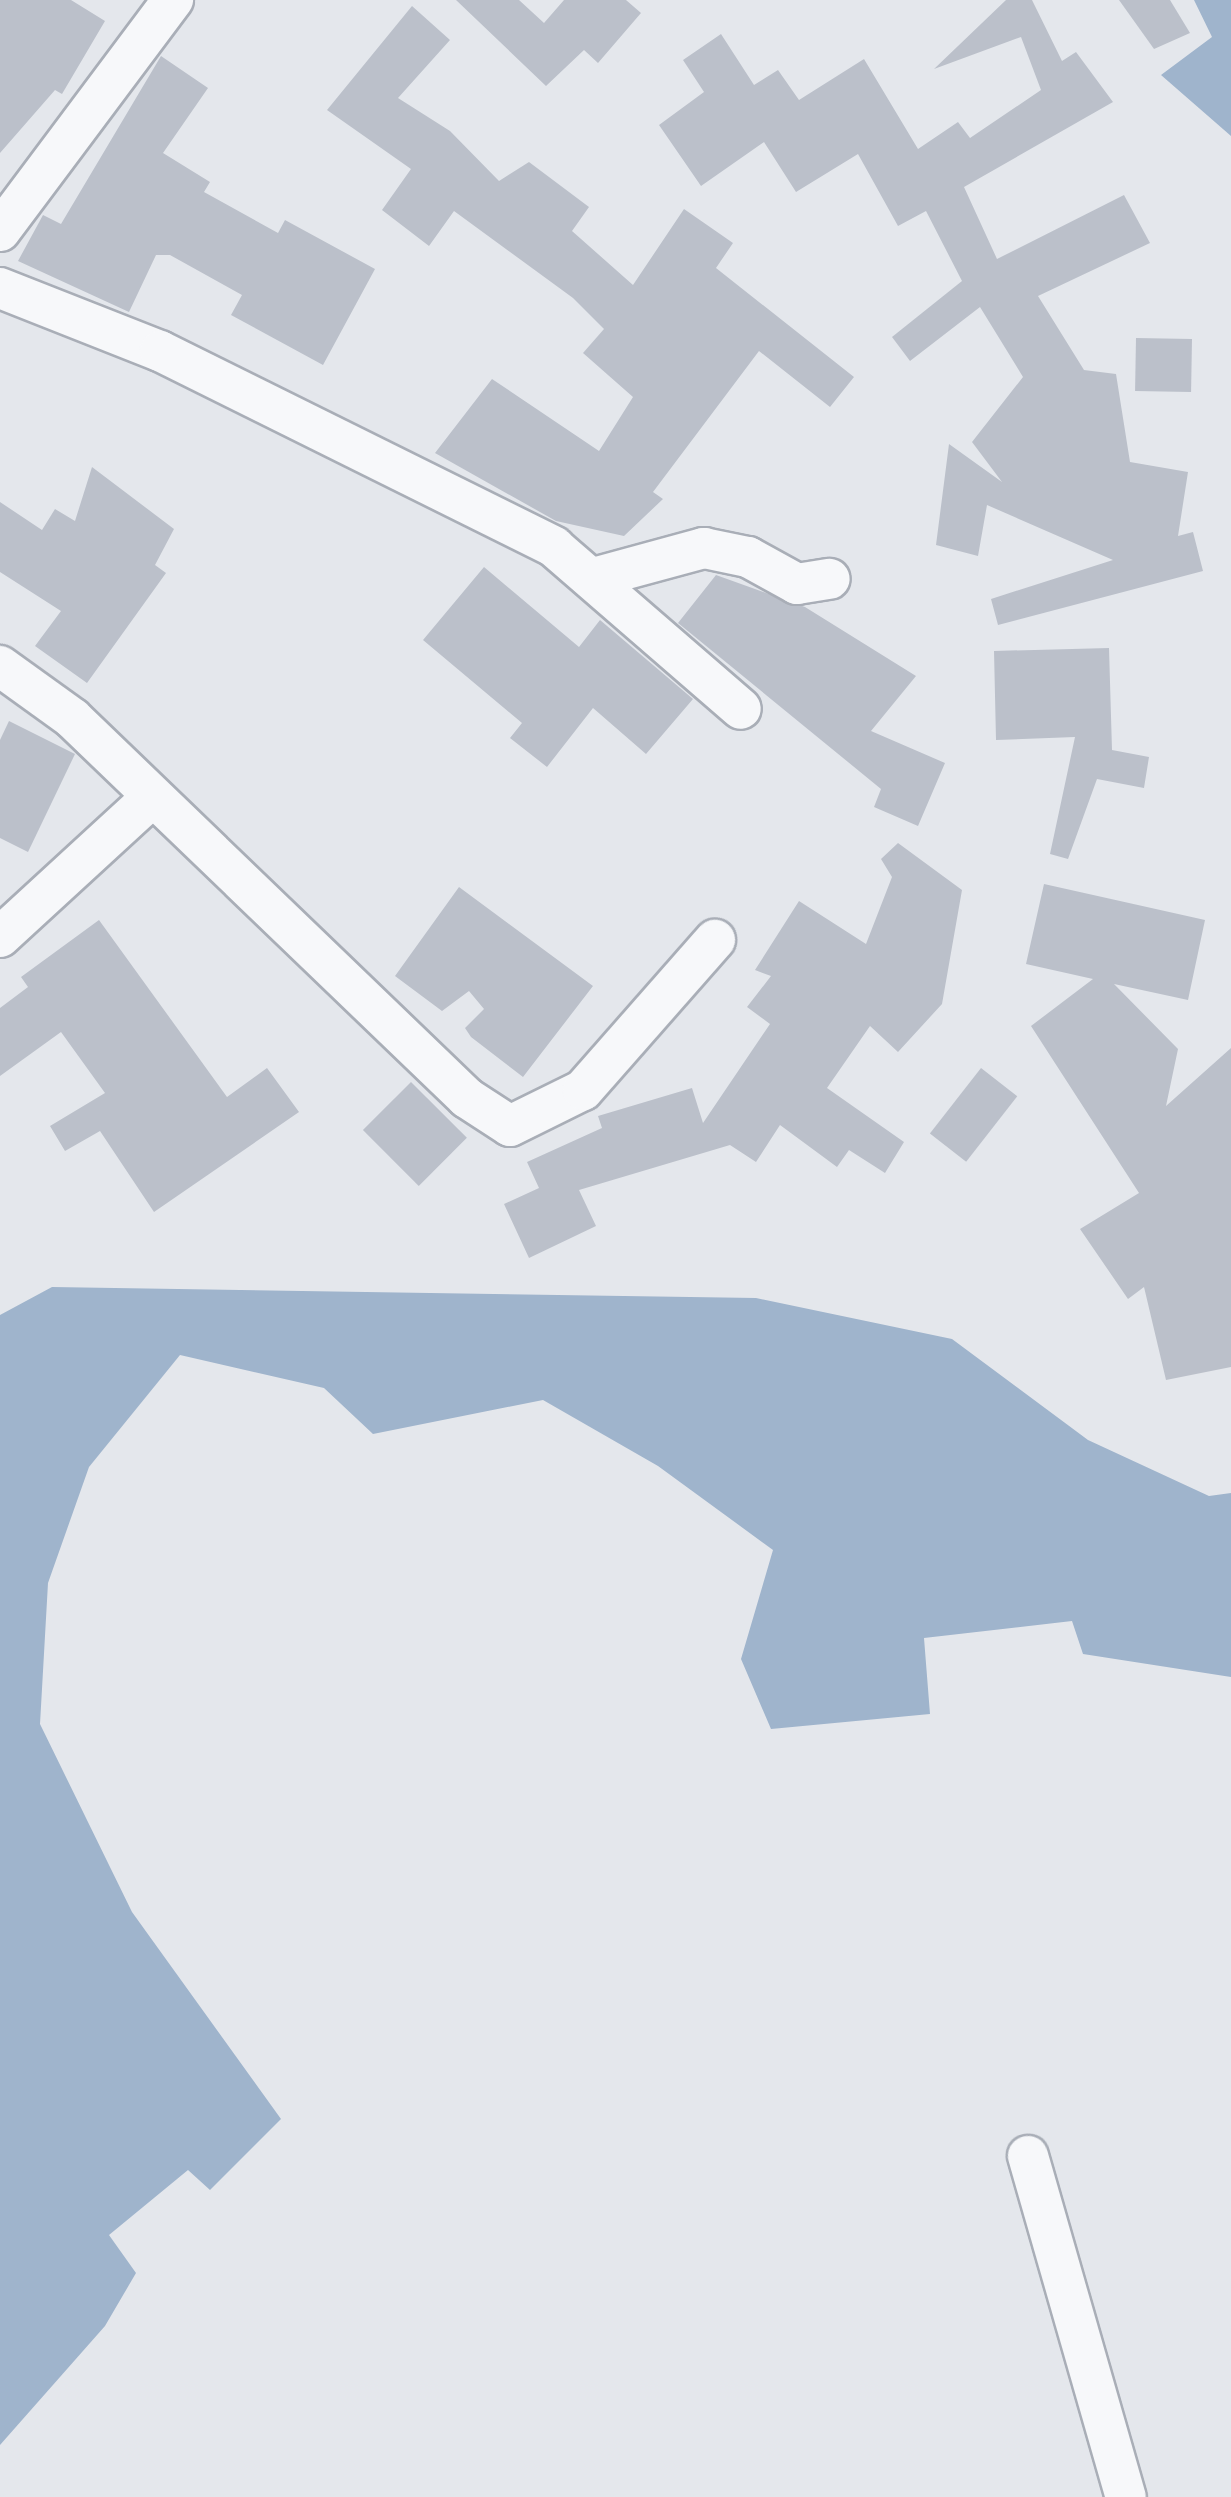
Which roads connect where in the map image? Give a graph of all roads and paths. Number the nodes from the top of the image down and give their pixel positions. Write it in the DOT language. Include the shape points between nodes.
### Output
graph roads {
  1 [pos="173,0"];
  2 [pos="0,232"];
  3 [pos="0,288"];
  4 [pos="597,577"];
  5 [pos="830,580"];
  6 [pos="0,666"];
  7 [pos="741,710"];
  8 [pos="150,799"];
  9 [pos="0,938"];
  10 [pos="715,940"];
  11 [pos="1028,2156"];
  12 [pos="1126,2497"];
  1 -- 2 [label="street"];
  3 -- 4 [label="street" via="302,419"];
  4 -- 5 [label="street" via="704,548 748,557 798,584"];
  4 -- 7 [label="street"];
  6 -- 8 [label="street" via="72,718"];
  8 -- 9 [label="street"];
  8 -- 10 [label="street" via="467,1098 510,1126 583,1090"];
  11 -- 12 [label="street"];
}
